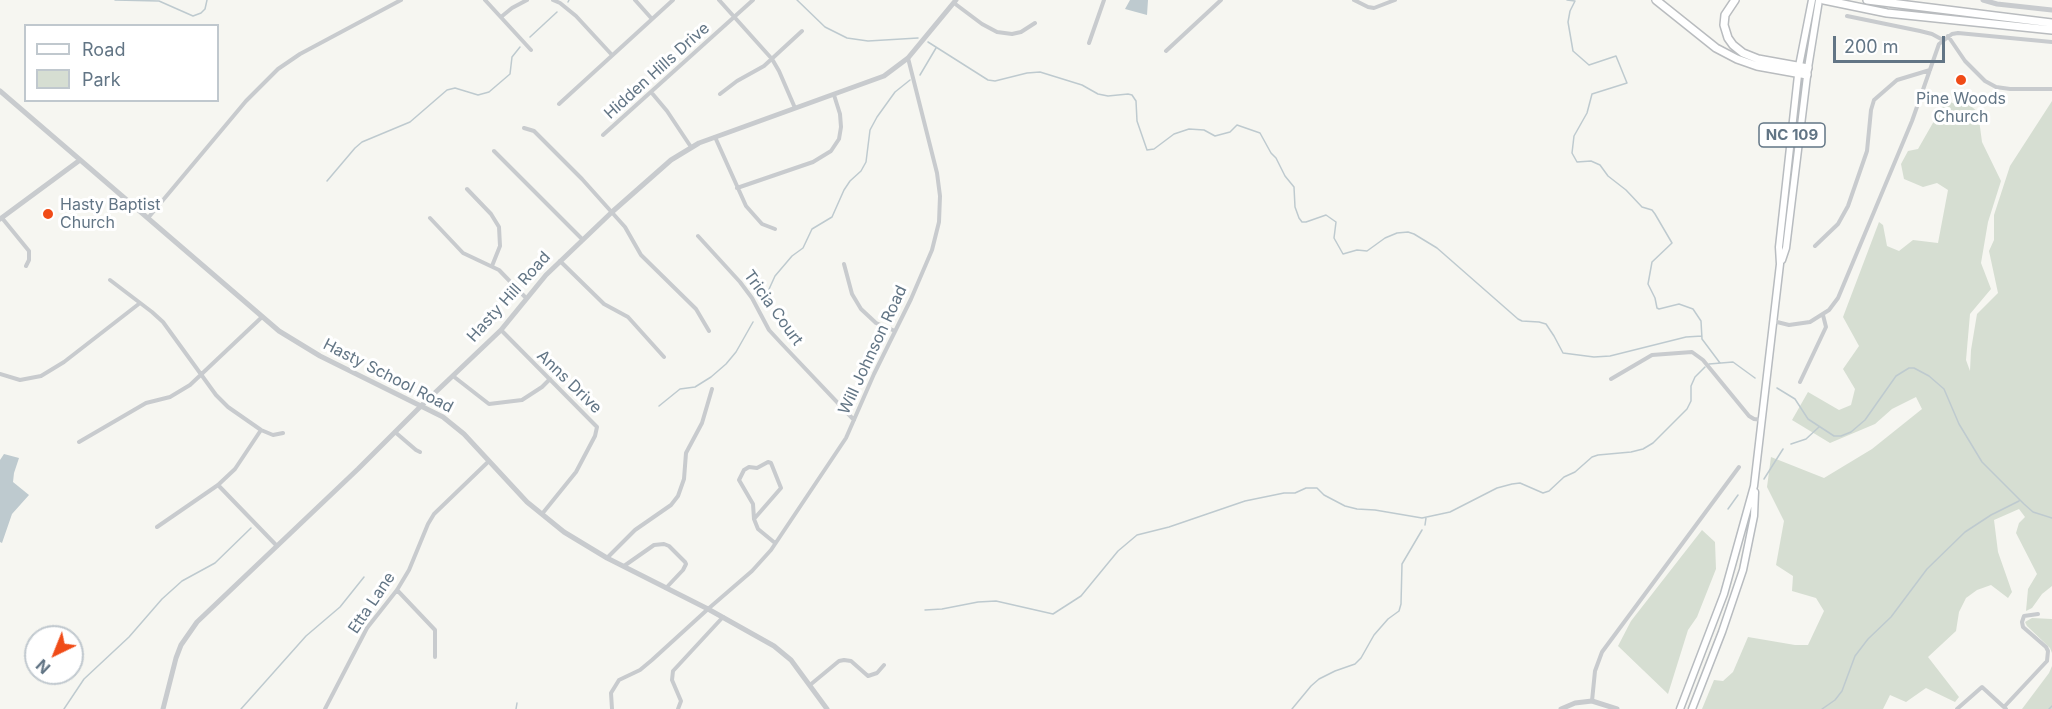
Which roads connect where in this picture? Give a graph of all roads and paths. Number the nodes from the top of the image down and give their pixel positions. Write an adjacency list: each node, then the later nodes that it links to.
1 (401, 0): 58 (street)
2 (485, 0): 23 (street)
3 (527, 0): 23 (street)
4 (553, 0): 35 (street)
5 (635, 0): 24 (street)
6 (674, 0): 24 (street)
7 (719, 0): 21 (street)
8 (753, 0): 21 (street, Hidden Hills Drive)
9 (1104, 0): 32 (street)
10 (1221, 0): 34 (street)
11 (1354, 0): 12 (street)
12 (1395, 0)
13 (1656, 0): 39 (highway)
14 (1735, 0): 39 (highway)
15 (1822, 0): 19 (main road, NC 109); 27 (highway)
16 (1867, 0): 25 (highway)
17 (1983, 0): 20 (street)
18 (955, 2): 26 (street); 36 (street, Hasty Hill Road)
19 (1813, 6): 39 (main road, NC 109); 40 (main road, NC 109)
20 (2052, 10)
21 (734, 16): 37 (street); 43 (street, Hidden Hills Drive)
22 (1847, 16): 30 (street)
23 (501, 17): 33 (street)
24 (652, 19): 35 (street)
25 (2052, 22)
26 (1035, 24)
27 (2052, 30)
28 (802, 31): 37 (street)
29 (1948, 36): 30 (street); 31 (street); 41 (street)
30 (1942, 40): 38 (street)
31 (2052, 42)
32 (1089, 43)
33 (531, 50)
34 (1166, 51)
35 (612, 55): 46 (street)
36 (908, 58): 45 (street, Hasty Hill Road); 77 (street, Will Johnson Road)
37 (772, 59): 44 (street); 47 (street)
38 (1931, 69): 63 (street); 72 (street)
39 (1799, 70): 40 (highway); 66 (main road, NC 109)
40 (1808, 71): 66 (main road, NC 109)
41 (2052, 89)
42 (0, 92): 53 (street, Hasty School Road)
43 (651, 92): 49 (street, Hidden Hills Drive); 51 (street)
44 (720, 94)
45 (834, 95): 47 (street, Hasty Hill Road); 55 (street)
46 (559, 104)
47 (795, 108): 50 (street, Hasty Hill Road)
48 (524, 128): 56 (street)
49 (603, 135)
50 (715, 136): 51 (street, Hasty Hill Road); 55 (street)
51 (691, 147): 56 (street, Hasty Hill Road)
52 (494, 151): 62 (street)
53 (80, 160): 57 (street); 58 (street, Hasty School Road)
54 (467, 189): 68 (street)
55 (737, 189): 60 (street)
56 (612, 212): 62 (street, Hasty Hill Road); 76 (street)
57 (1, 218): 67 (street)
58 (148, 218): 73 (street, Hasty School Road)
59 (430, 218): 68 (street)
60 (775, 229)
61 (698, 236): 87 (street, Tricia Court)
62 (582, 240): 64 (street, Hasty Hill Road)
63 (1815, 246)
64 (560, 261): 70 (street, Hasty Hill Road); 78 (street)
65 (844, 264): 77 (street)
66 (1780, 264): 74 (main road, NC 109)
67 (26, 266)
68 (492, 266): 70 (street)
69 (110, 280): 71 (street)
70 (526, 298): 75 (street, Hasty Hill Road)
71 (140, 303): 79 (street); 80 (street)
72 (1823, 315): 74 (street); 84 (street)
73 (262, 318): 80 (street); 86 (street, Hasty School Road)
74 (1773, 321): 88 (main road, NC 109)
75 (501, 330): 81 (street, Hasty Hill Road); 82 (street, Anns Drive)
76 (709, 331)
77 (895, 331): 87 (street, Will Johnson Road)
78 (664, 357)
79 (0, 374)
80 (201, 376): 89 (street); 92 (street)
81 (453, 376): 82 (street); 86 (street, Hasty Hill Road)
82 (550, 379): 98 (street, Anns Drive)
83 (1611, 379): 88 (street)
84 (1800, 382)
85 (712, 389): 103 (street)
86 (420, 406): 90 (street, Hasty Hill Road); 94 (street, Hasty School Road)
87 (854, 420): 101 (street, Will Johnson Road)
88 (1763, 420): 97 (main road, NC 109)
89 (261, 430): 91 (street); 96 (street)
90 (395, 432): 93 (street); 102 (street, Hasty Hill Road)
91 (283, 433)
92 (79, 442)
93 (420, 452)
94 (490, 460): 98 (street, Hasty School Road); 106 (street, Etta Lane)
95 (1739, 467): 113 (street)
96 (218, 485): 100 (street); 102 (street)
97 (1754, 486): 122 (main road, NC 109); 123 (main road, NC 109)
98 (541, 515): 103 (street, Hasty School Road)
99 (754, 519): 99 (street); 101 (street)
100 (157, 527)
101 (775, 543): 107 (street, Will Johnson Road)
102 (277, 546): 115 (street, Hasty Hill Road)
103 (607, 558): 104 (street, Hasty School Road)
104 (624, 567): 105 (street, Hasty School Road); 105 (street)
105 (666, 588): 107 (street, Hasty School Road)
106 (397, 590): 110 (street); 116 (street, Etta Lane)
107 (708, 609): 109 (street, Hasty School Road); 117 (street, Will Johnson Road)
108 (2038, 614): 114 (street)
109 (723, 617): 112 (street, Hasty School Road); 118 (street)
110 (435, 657)
111 (884, 665): 112 (street)
112 (810, 685): 119 (street, Hasty School Road)
113 (1592, 701): 120 (street); 121 (street)
114 (2005, 708): 124 (street)
115 (164, 709)
116 (325, 709)
117 (612, 709)
118 (678, 709)
119 (826, 709)
120 (1561, 709)
121 (1617, 709)
122 (1680, 709)
123 (1692, 709)
124 (1957, 709)

